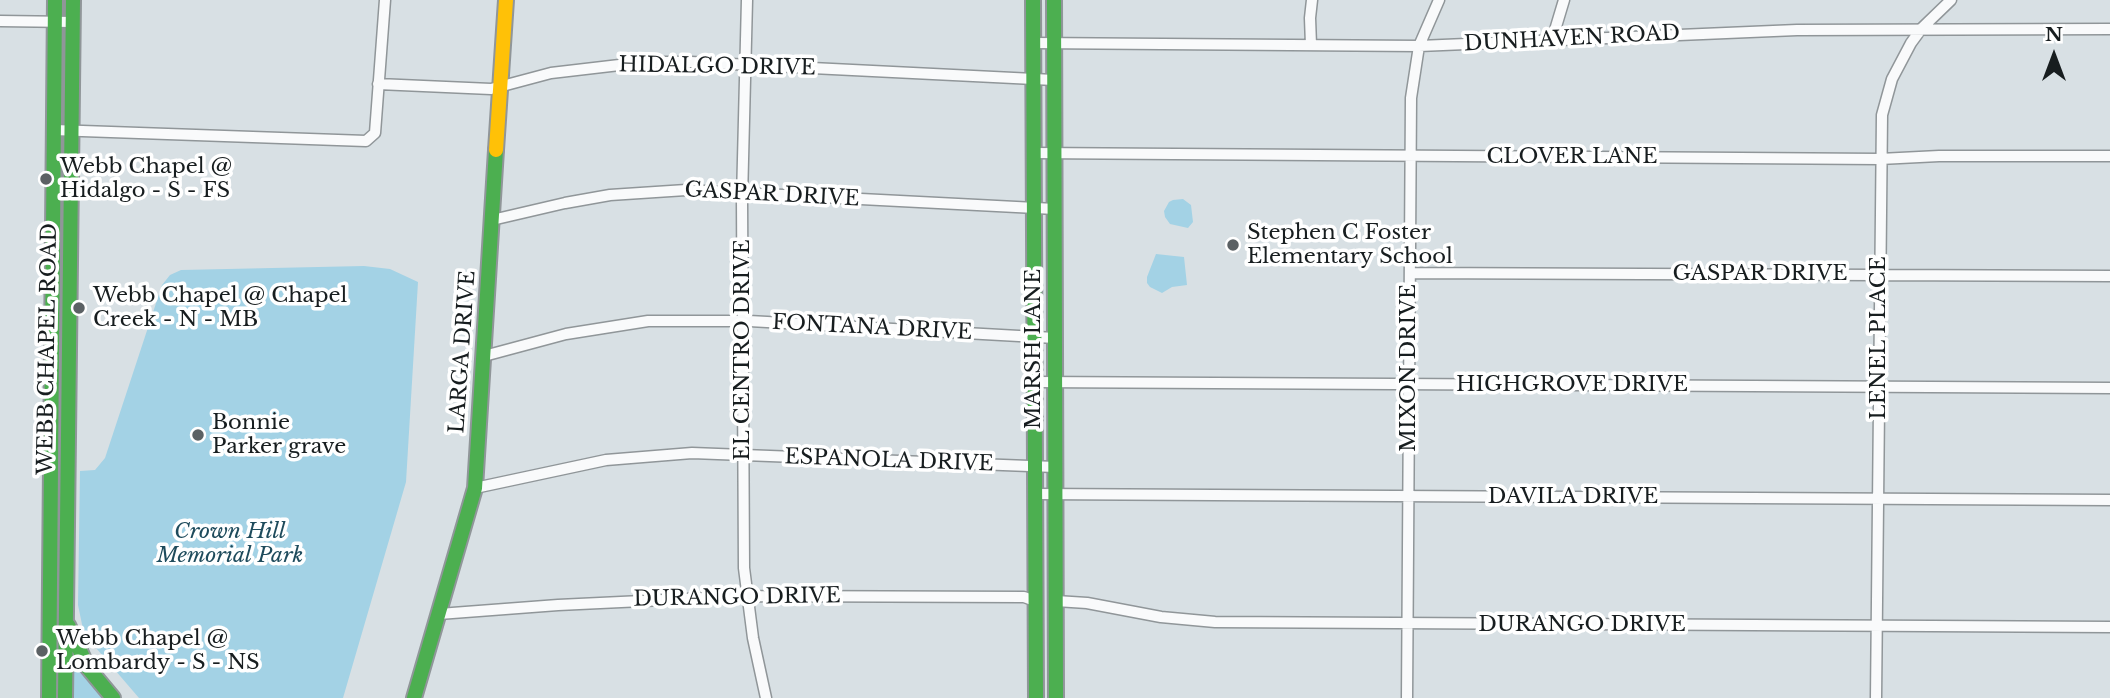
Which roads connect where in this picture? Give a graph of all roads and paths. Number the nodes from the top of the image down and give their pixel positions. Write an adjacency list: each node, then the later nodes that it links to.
1 (55, 0): 13 (main road, WEBB CHAPEL ROAD)
2 (72, 0): 14 (main road, WEBB CHAPEL ROAD)
3 (385, 0): 25 (street)
4 (506, 0): 26 (main road, LARGA DRIVE)
5 (747, 0): 22 (street, EL CENTRO DRIVE)
6 (1034, 0): 18 (main road, MARSH LANE)
7 (1054, 0): 19 (main road, MARSH LANE)
8 (1312, 0): 20 (street)
9 (1439, 0): 21 (street, MIXON DRIVE)
10 (1564, 0): 17 (street)
11 (1951, 0): 15 (street, LENEL PLACE)
12 (0, 21): 13 (street)
13 (54, 22): 14 (street); 27 (main road, WEBB CHAPEL ROAD)
14 (72, 22): 28 (main road, WEBB CHAPEL ROAD)
15 (1922, 28): 16 (street, DUNHAVEN ROAD); 17 (street, DUNHAVEN ROAD); 33 (street, LENEL PLACE)
16 (2110, 29)
17 (1552, 40): 21 (street, DUNHAVEN ROAD)
18 (1034, 43): 19 (street, DUNHAVEN ROAD); 24 (main road, MARSH LANE)
19 (1054, 43): 20 (street, DUNHAVEN ROAD); 23 (main road, MARSH LANE)
20 (1311, 45): 21 (street, DUNHAVEN ROAD)
21 (1419, 46): 31 (street, MIXON DRIVE)
22 (746, 64): 24 (street, HIDALGO DRIVE); 26 (street, HIDALGO DRIVE); 34 (street, EL CENTRO DRIVE)
23 (1054, 80): 24 (street, HIDALGO DRIVE); 30 (main road, MARSH LANE)
24 (1034, 81): 29 (main road, MARSH LANE)
25 (378, 84): 26 (street, HIDALGO DRIVE); 28 (street)
26 (500, 85): 41 (main road, LARGA DRIVE)
27 (54, 130): 28 (street); 35 (main road, WEBB CHAPEL ROAD)
28 (71, 130): 36 (main road, WEBB CHAPEL ROAD)
29 (1034, 153): 30 (street, CLOVER LANE); 37 (main road, MARSH LANE)
30 (1055, 153): 31 (street, CLOVER LANE); 38 (main road, MARSH LANE)
31 (1410, 156): 33 (street, CLOVER LANE); 42 (street, MIXON DRIVE)
32 (2110, 156): 33 (street, CLOVER LANE)
33 (1880, 159): 43 (street, LENEL PLACE)
34 (742, 192): 37 (street, GASPAR DRIVE); 41 (street, GASPAR DRIVE); 47 (street, EL CENTRO DRIVE)
35 (53, 196): 36 (main road); 39 (main road, WEBB CHAPEL ROAD)
36 (71, 197): 40 (main road, WEBB CHAPEL ROAD)
37 (1034, 209): 38 (street, GASPAR DRIVE); 48 (main road, MARSH LANE)
38 (1055, 209): 49 (main road, MARSH LANE)
39 (53, 214): 40 (main road); 45 (main road, WEBB CHAPEL ROAD)
40 (71, 215): 46 (main road, WEBB CHAPEL ROAD)
41 (492, 220): 50 (main road, LARGA DRIVE)
42 (1410, 273): 43 (street, GASPAR DRIVE); 53 (street, MIXON DRIVE)
43 (1879, 274): 44 (street, GASPAR DRIVE); 54 (street, LENEL PLACE)
44 (2110, 276)
45 (53, 296): 46 (main road); 56 (main road, WEBB CHAPEL ROAD)
46 (71, 296): 57 (main road, WEBB CHAPEL ROAD)
47 (742, 321): 48 (street, FONTANA DRIVE); 50 (street, FONTANA DRIVE); 58 (street, EL CENTRO DRIVE)
48 (1035, 337): 49 (street, FONTANA DRIVE); 51 (main road, MARSH LANE)
49 (1055, 338): 52 (main road, MARSH LANE)
50 (484, 356): 63 (main road, LARGA DRIVE)
51 (1035, 382): 52 (street, HIGHGROVE DRIVE); 59 (main road, MARSH LANE)
52 (1055, 382): 53 (street, HIGHGROVE DRIVE); 60 (main road, MARSH LANE)
53 (1409, 384): 54 (street, HIGHGROVE DRIVE); 66 (street, MIXON DRIVE)
54 (1879, 387): 55 (street, HIGHGROVE DRIVE); 67 (street, LENEL PLACE)
55 (2110, 388)
56 (52, 390): 57 (main road); 61 (main road, WEBB CHAPEL ROAD)
57 (70, 390): 62 (main road, WEBB CHAPEL ROAD)
58 (743, 455): 59 (street, ESPANOLA DRIVE); 63 (street, ESPANOLA DRIVE); 71 (street, EL CENTRO DRIVE)
59 (1035, 466): 60 (street, ESPANOLA DRIVE); 64 (main road, MARSH LANE)
60 (1055, 467): 65 (main road, MARSH LANE)
61 (51, 488): 62 (main road); 69 (main road, WEBB CHAPEL ROAD)
62 (68, 488): 70 (main road, WEBB CHAPEL ROAD)
63 (475, 488): 74 (main road, LARGA DRIVE)
64 (1035, 494): 65 (street, DAVILA DRIVE); 72 (main road, MARSH LANE)
65 (1056, 494): 66 (street, DAVILA DRIVE); 73 (main road, MARSH LANE)
66 (1408, 496): 67 (street, DAVILA DRIVE); 76 (street, MIXON DRIVE)
67 (1878, 499): 68 (street, DAVILA DRIVE); 77 (street, LENEL PLACE)
68 (2110, 500)
69 (50, 523): 70 (main road); 79 (main road, WEBB CHAPEL ROAD)
70 (67, 523): 75 (main road, WEBB CHAPEL ROAD)
71 (747, 596): 72 (street, DURANGO DRIVE); 74 (street, DURANGO DRIVE); 85 (street, EL CENTRO DRIVE)
72 (1035, 601): 73 (main road); 86 (main road, MARSH LANE)
73 (1056, 601): 76 (street, DURANGO DRIVE); 87 (main road, MARSH LANE)
74 (439, 614): 84 (main road, LARGA DRIVE)
75 (66, 621): 82 (main road, WEBB CHAPEL ROAD); 83 (main road)
76 (1408, 624): 77 (street, DURANGO DRIVE); 88 (street, MIXON DRIVE)
77 (1877, 626): 78 (street, DURANGO DRIVE); 89 (street, LENEL PLACE)
78 (2110, 627)
79 (50, 671): 80 (main road); 81 (main road, WEBB CHAPEL ROAD)
80 (41, 698)
81 (49, 698)
82 (65, 698)
83 (113, 698)
84 (414, 698)
85 (766, 698)
86 (1036, 698)
87 (1056, 698)
88 (1407, 698)
89 (1876, 698)

